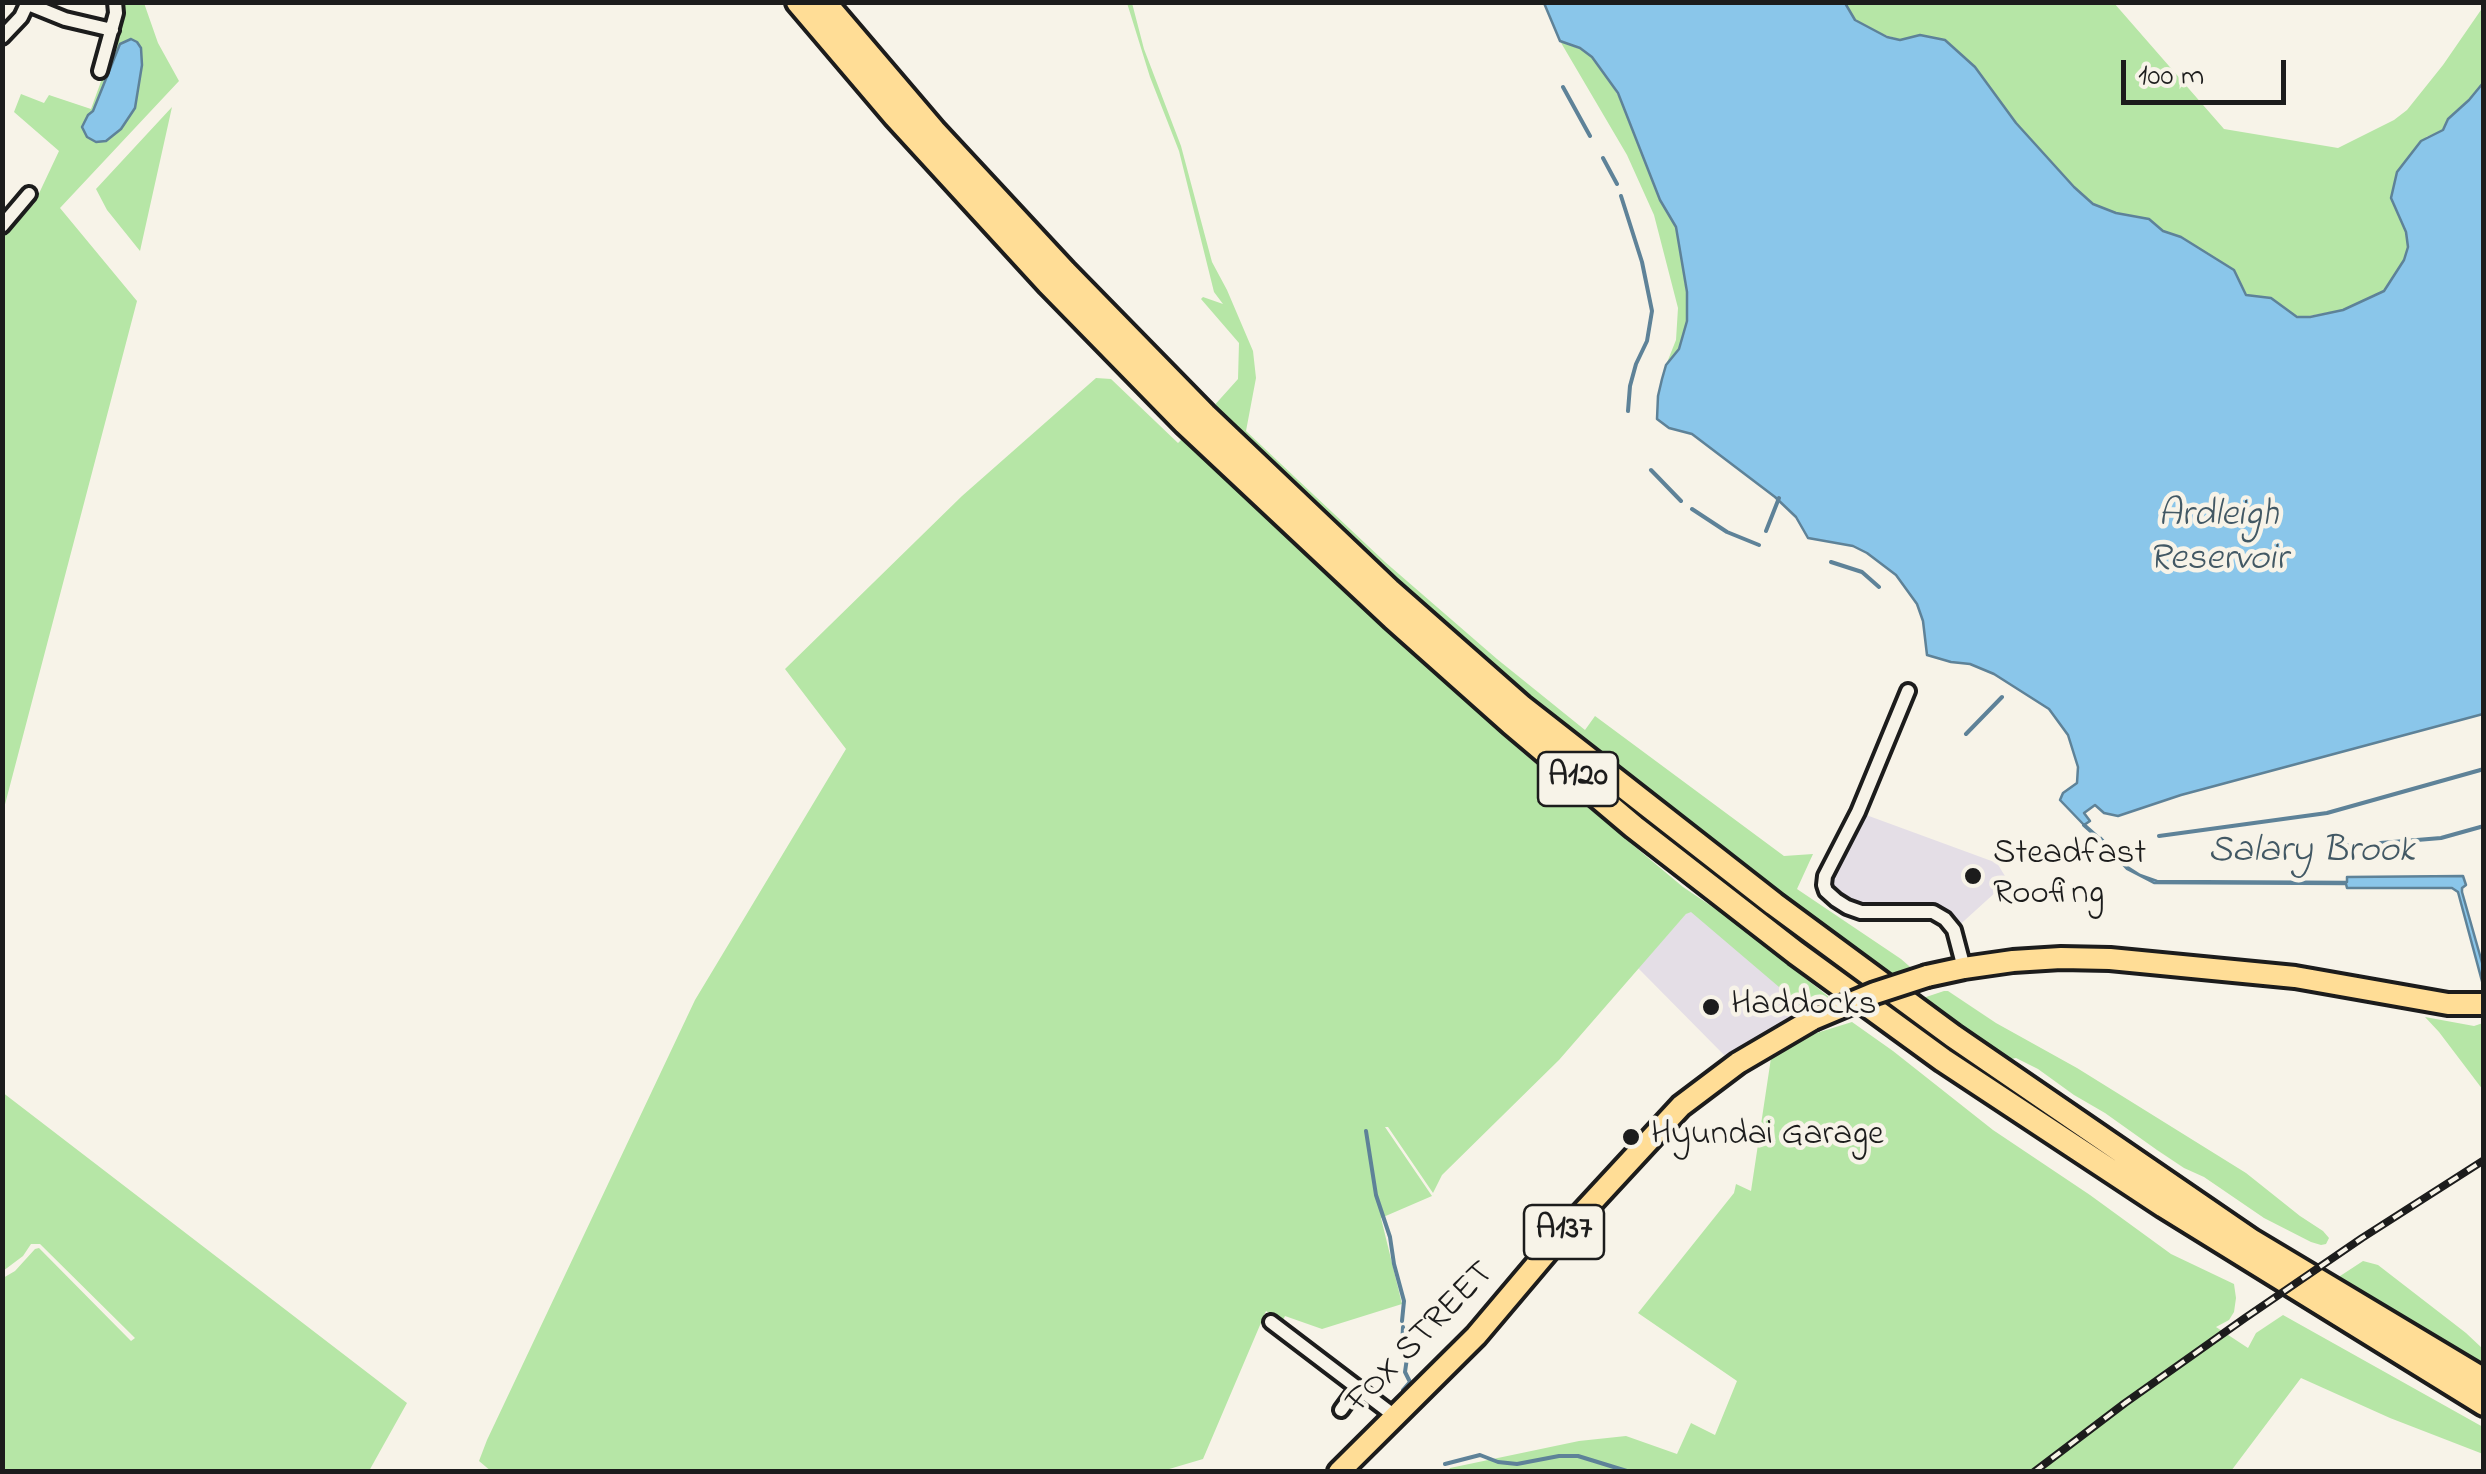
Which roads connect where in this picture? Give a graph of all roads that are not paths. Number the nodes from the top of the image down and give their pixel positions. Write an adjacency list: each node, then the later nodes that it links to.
1 (116, 2): 5 (street)
2 (798, 2): 18 (highway, A120)
3 (824, 2): 16 (highway, A120)
4 (28, 3): 5 (street); 6 (street)
5 (112, 30): 7 (street)
6 (2, 37)
7 (100, 71)
8 (30, 194): 10 (street)
9 (2, 199): 10 (street)
10 (15, 211): 11 (street)
11 (2, 226)
12 (1908, 690): 13 (street)
13 (1964, 968): 14 (main road, A137); 20 (main road, FOX STREET / A137, bridge)
14 (2484, 1004)
15 (1271, 1322): 17 (street)
16 (2484, 1380)
17 (1358, 1388): 19 (street); 20 (street)
18 (2484, 1404)
19 (1341, 1410)
20 (1388, 1411): 21 (main road, FOX STREET / A137)
21 (1339, 1472)

